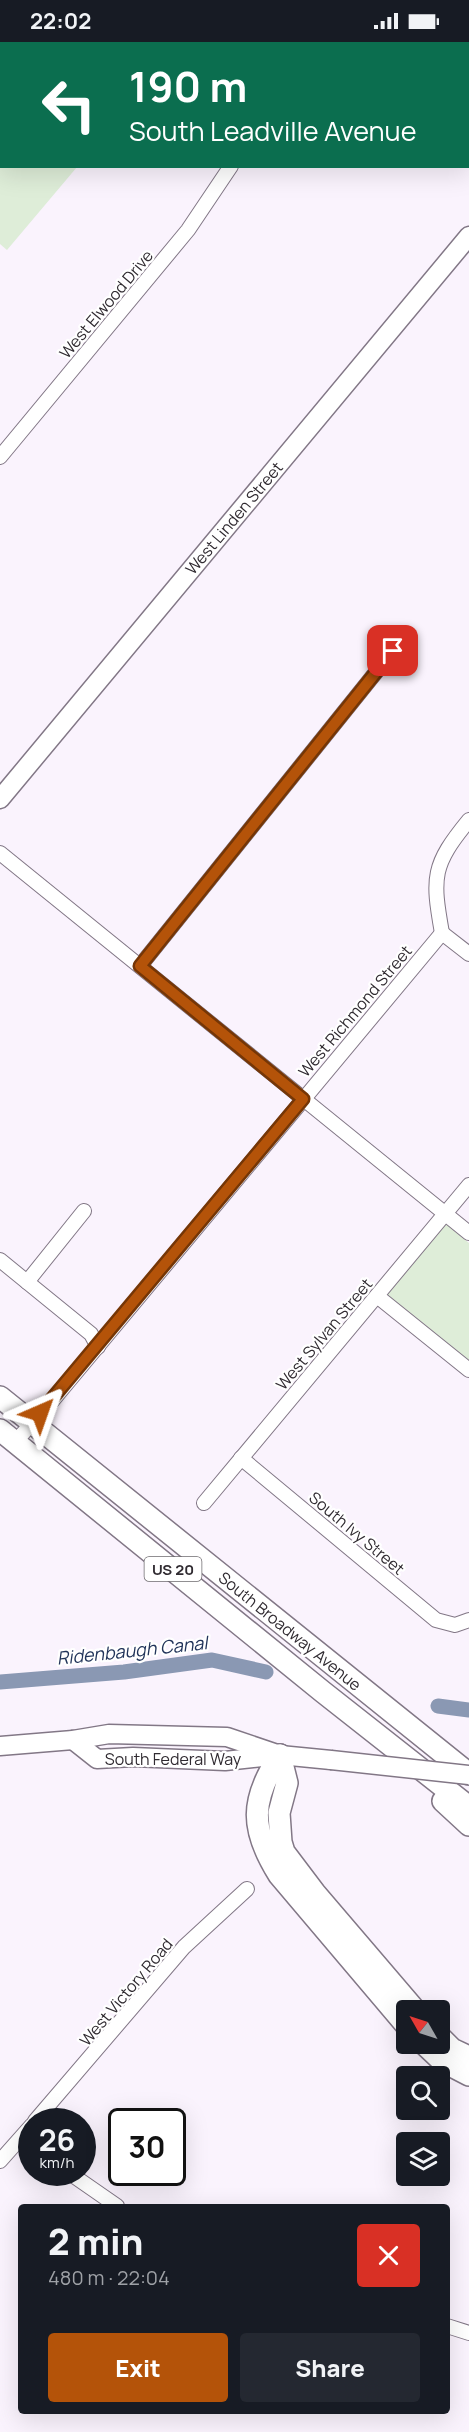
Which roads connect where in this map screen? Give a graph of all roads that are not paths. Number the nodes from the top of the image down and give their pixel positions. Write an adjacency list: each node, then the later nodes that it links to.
1 (230, 168): 3 (street, West Elwood Drive)
2 (469, 236): 5 (street, West Linden Street)
3 (0, 457)
4 (393, 651): 10 (street)
5 (0, 799)
6 (469, 820): 8 (street)
7 (0, 853): 10 (street)
8 (442, 933): 9 (street); 11 (street, West Richmond Street)
9 (469, 954)
10 (140, 966): 11 (street)
11 (303, 1099): 14 (street); 19 (street, West Richmond Street)
12 (469, 1185): 14 (street, West Sylvan Street)
13 (84, 1211): 17 (street)
14 (445, 1214): 15 (street); 18 (street, West Sylvan Street)
15 (469, 1233)
16 (0, 1260): 17 (street)
17 (27, 1282): 19 (street)
18 (377, 1296): 20 (street); 24 (street, West Sylvan Street)
19 (98, 1347): 22 (street, West Richmond Street)
20 (469, 1370)
21 (0, 1397): 22 (main road, South Broadway Avenue / US 20)
22 (32, 1421): 23 (street, West Richmond Street); 31 (main road, South Broadway Avenue / US 20)
23 (8, 1436): 27 (main road, South Broadway Avenue / US 20)
24 (242, 1458): 25 (street, West Sylvan Street); 26 (street, South Ivy Street)
25 (204, 1503)
26 (469, 1620)
27 (368, 1726): 32 (main road, South Broadway Avenue / US 20); 33 (main road)
28 (73, 1740): 29 (street, South Federal Way); 30 (street, South Federal Way); 30 (street, South Federal Way)
29 (0, 1746)
30 (280, 1755): 31 (street, South Federal Way, bridge); 35 (main road); 36 (main road)
31 (469, 1775)
32 (469, 1807)
33 (469, 1825)
34 (247, 1889): 41 (street, West Victory Road)
35 (407, 2000)
36 (396, 2013)
37 (450, 2047): 39 (main road)
38 (435, 2054): 40 (main road)
39 (469, 2057)
40 (469, 2075)
41 (46, 2108)
42 (18, 2146): 43 (street)
43 (0, 2161)
44 (88, 2186): 45 (street)
45 (114, 2204)
46 (450, 2327): 47 (street)
47 (469, 2333)

